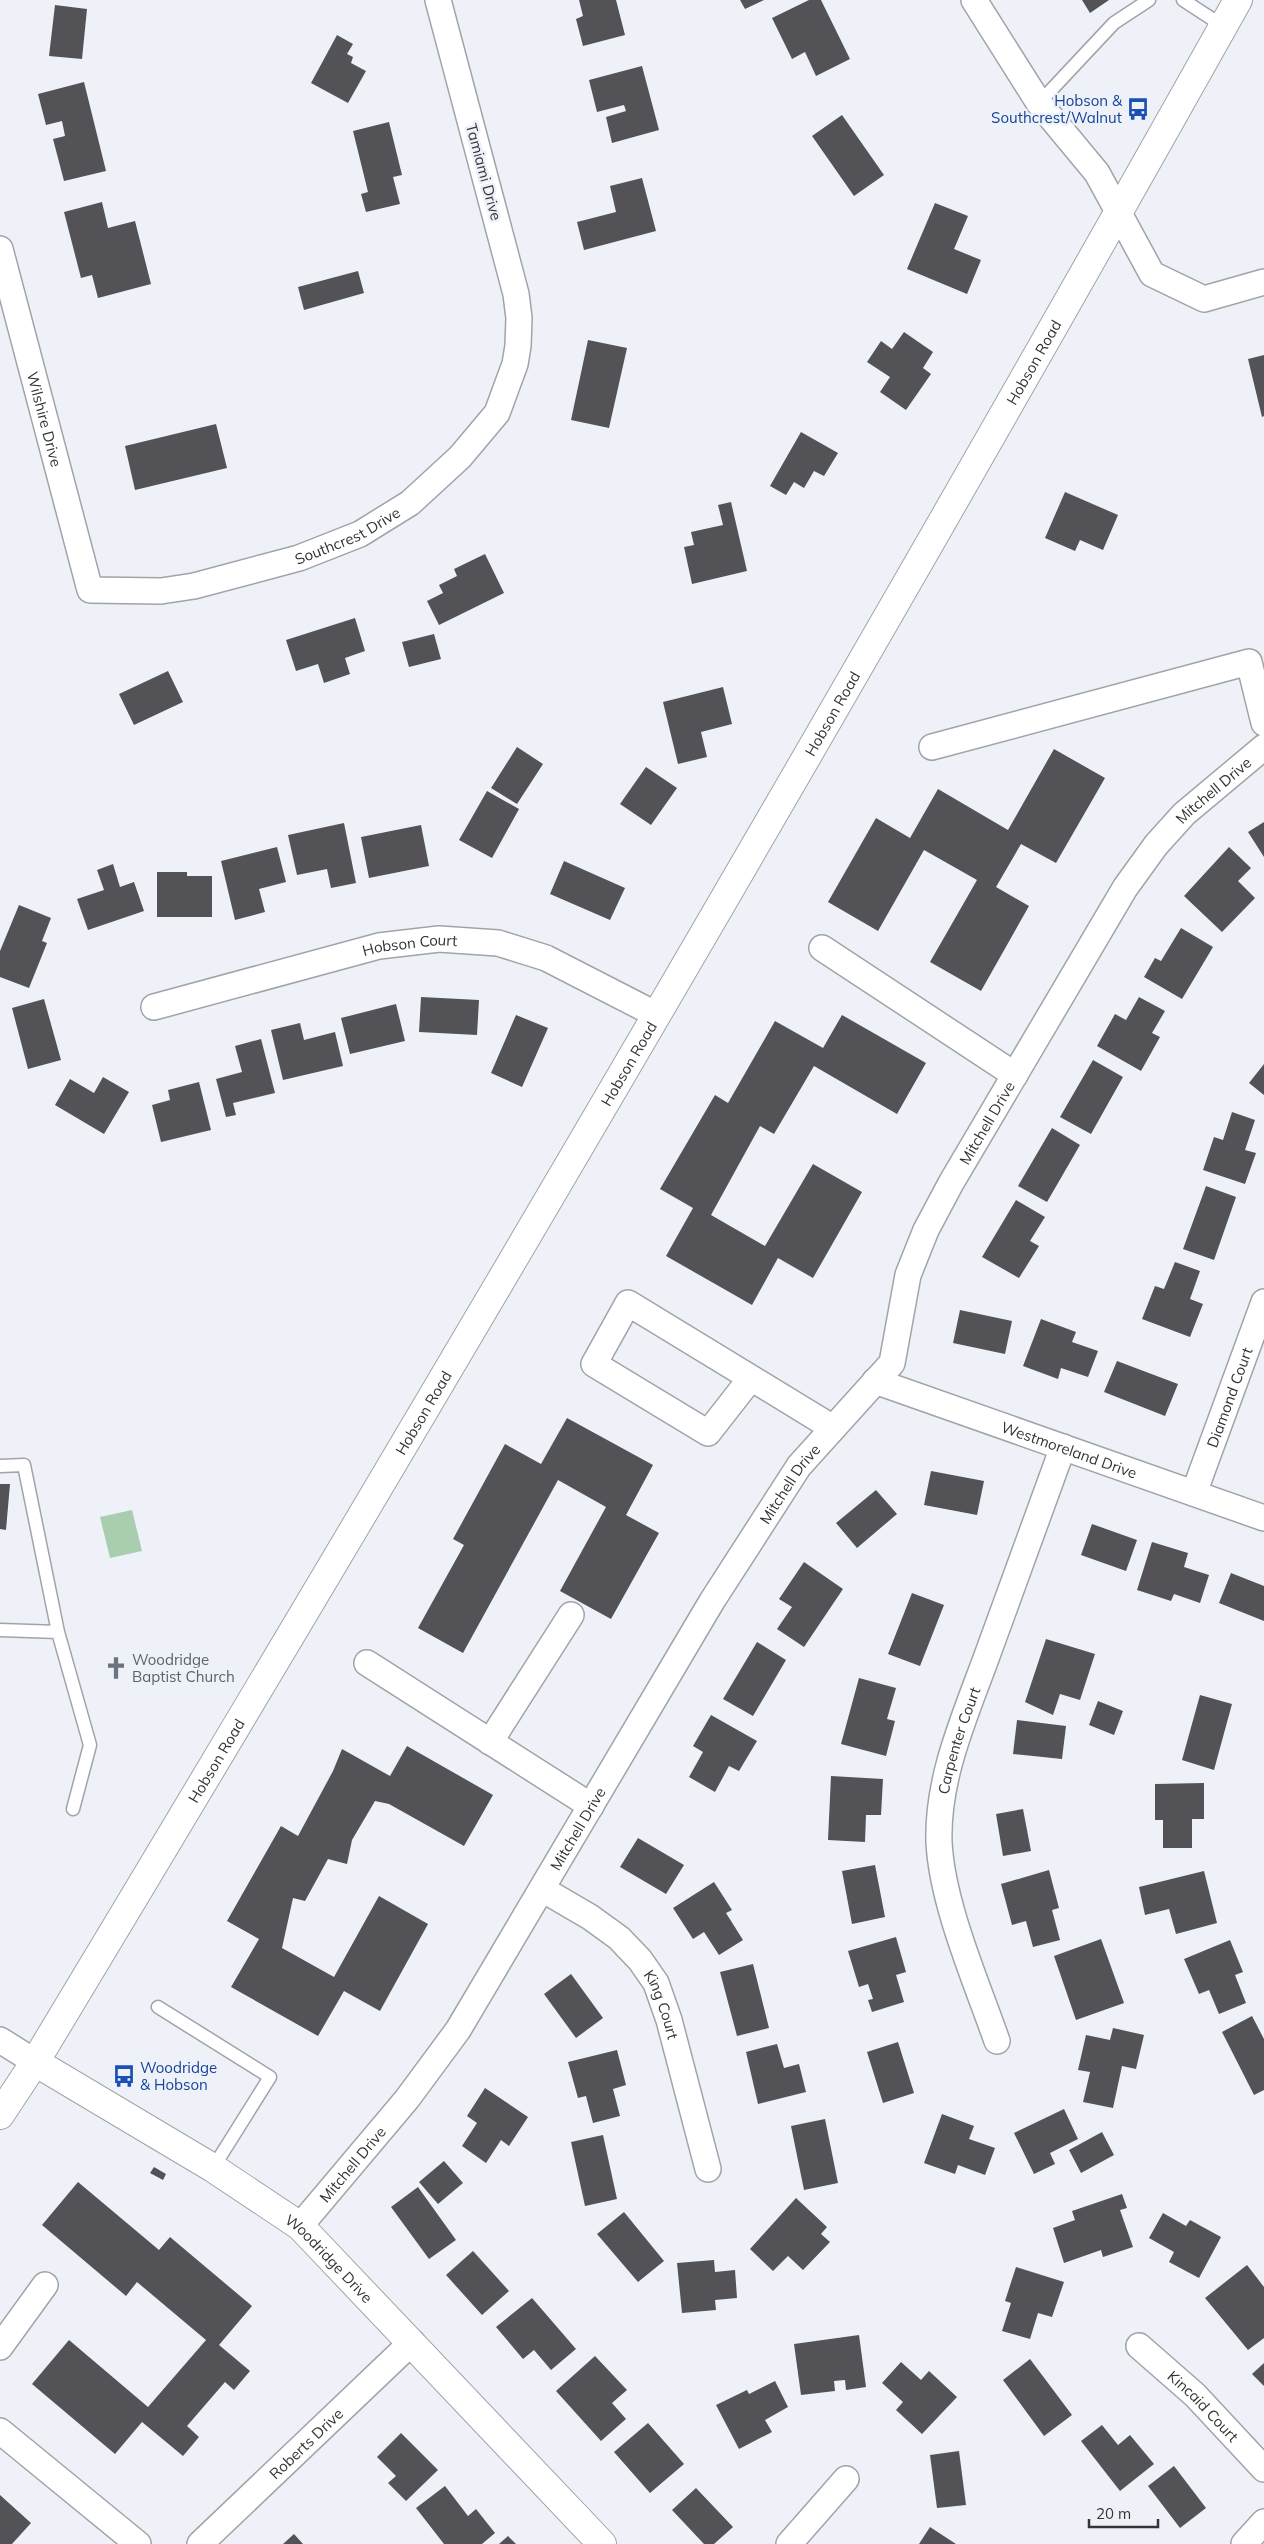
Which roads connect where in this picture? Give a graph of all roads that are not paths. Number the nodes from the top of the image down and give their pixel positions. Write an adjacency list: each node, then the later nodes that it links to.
1 (438, 0): 11 (street, Tamiami Drive)
2 (974, 0): 7 (street)
3 (1149, 0): 7 (lane)
4 (1183, 0): 6 (lane)
5 (1238, 0): 6 (main road, Hobson Road)
6 (1223, 26): 8 (main road, Hobson Road)
7 (1040, 103): 8 (street)
8 (1118, 214): 10 (street); 18 (main road, Hobson Road)
9 (0, 249): 12 (street, Wilshire Drive)
10 (1264, 282)
11 (518, 346): 12 (street, Southcrest Drive)
12 (90, 590)
13 (1264, 722): 14 (street)
14 (932, 746)
15 (1264, 747): 19 (street, Mitchell Drive)
16 (822, 948): 19 (street)
17 (154, 1007): 18 (street, Hobson Court)
18 (656, 1015): 39 (main road, Hobson Road)
19 (1015, 1075): 22 (street, Mitchell Drive)
20 (1264, 1302): 26 (street, Diamond Court)
21 (751, 1378): 21 (street); 23 (street)
22 (875, 1381): 23 (street, Mitchell Drive); 24 (street, Westmoreland Drive)
23 (833, 1428): 33 (street, Mitchell Drive)
24 (1063, 1447): 26 (street, Westmoreland Drive); 38 (street, Carpenter Court)
25 (0, 1466): 30 (lane)
26 (1194, 1493): 27 (street, Westmoreland Drive)
27 (1264, 1518)
28 (571, 1615): 32 (street)
29 (0, 1630): 30 (lane)
30 (58, 1632): 34 (lane)
31 (367, 1663): 32 (street)
32 (490, 1742): 33 (street)
33 (592, 1806): 35 (street, Mitchell Drive)
34 (73, 1809)
35 (542, 1890): 42 (street, King Court); 43 (street, Mitchell Drive)
36 (158, 2007): 41 (lane)
37 (0, 2040): 39 (street, Woodridge Drive)
38 (996, 2041)
39 (35, 2062): 40 (main road, Hobson Road); 41 (main road, Woodridge Drive)
40 (0, 2115)
41 (214, 2168): 43 (main road, Woodridge Drive)
42 (708, 2169)
43 (300, 2226): 45 (main road, Woodridge Drive)
44 (45, 2285): 47 (street)
45 (412, 2342): 53 (street, Roberts Drive); 54 (main road, Woodridge Drive)
46 (1139, 2346): 49 (street, Kincaid Court)
47 (0, 2347)
48 (0, 2431): 52 (street)
49 (1264, 2469)
50 (846, 2479): 55 (street)
51 (1264, 2522): 56 (street)
52 (138, 2544)
53 (200, 2544)
54 (602, 2544)
55 (789, 2544)
56 (1244, 2544)

